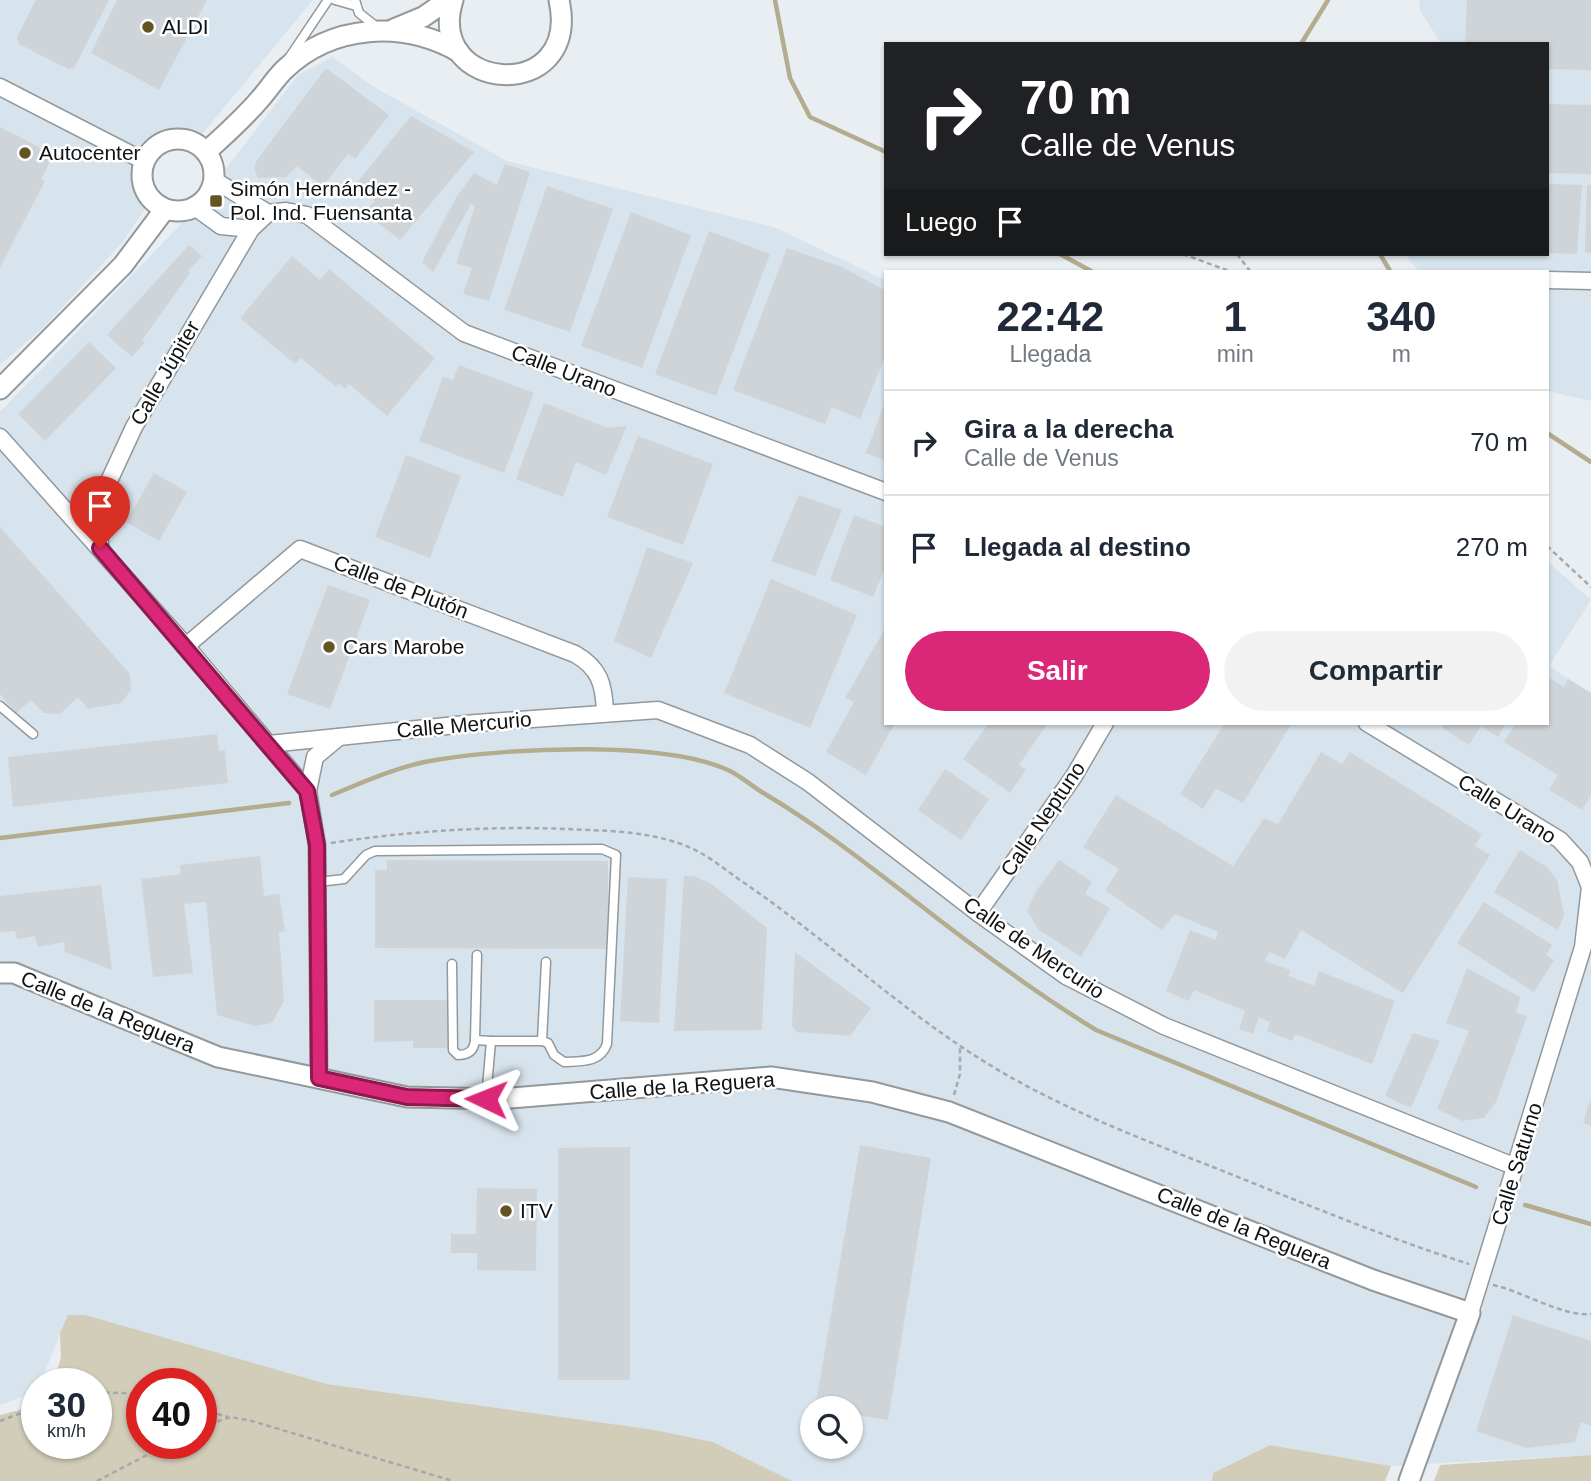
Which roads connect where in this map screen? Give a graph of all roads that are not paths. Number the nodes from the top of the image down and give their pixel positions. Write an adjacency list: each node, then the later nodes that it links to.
1 (328, 0): 8 (lane)
2 (335, 0): 5 (lane)
3 (451, 0): 6 (street); 7 (street)
4 (559, 0): 7 (street)
5 (356, 3): 6 (lane)
6 (387, 30): 7 (street); 8 (street)
7 (459, 52)
8 (282, 72): 11 (street)
9 (0, 87): 10 (street)
10 (8, 95): 12 (street)
11 (206, 152): 12 (street); 13 (street)
12 (144, 161): 15 (street)
13 (214, 180): 14 (street); 16 (street)
14 (195, 207): 15 (street); 17 (street)
15 (165, 209): 20 (street)
16 (268, 213): 17 (street, Calle Júpiter); 22 (street, Calle Urano)
17 (251, 229): 23 (street, Calle Júpiter)
18 (1549, 281): 19 (street)
19 (1591, 281)
20 (0, 389)
21 (0, 437): 23 (street)
22 (884, 491)
23 (100, 548): 24 (street)
24 (186, 646): 27 (street, Calle de Plutón); 32 (street)
25 (0, 706): 30 (lane)
26 (658, 710): 27 (street, Calle Mercurio); 35 (street, Calle de Mercurio)
27 (605, 712): 31 (street, Calle Mercurio)
28 (1104, 725): 35 (street, Calle Neptuno)
29 (1370, 725): 40 (street, Calle Urano)
30 (33, 734)
31 (339, 737): 32 (street, Calle Mercurio); 33 (street)
32 (269, 744): 33 (street)
33 (307, 791): 34 (street)
34 (318, 881): 43 (lane); 44 (street)
35 (978, 913): 46 (street, Calle de Mercurio)
36 (477, 955): 41 (lane)
37 (546, 962): 43 (lane)
38 (452, 964): 41 (lane)
39 (0, 973): 44 (street, Calle de la Reguera)
40 (1564, 1016): 46 (street, Calle Saturno)
41 (475, 1040): 42 (lane)
42 (491, 1041): 43 (lane); 45 (lane)
43 (542, 1041)
44 (319, 1078): 45 (street, Calle de la Reguera)
45 (486, 1099): 47 (street, Calle de la Reguera)
46 (1516, 1167): 47 (street, Calle Saturno)
47 (1469, 1313): 48 (street)
48 (1409, 1481)

